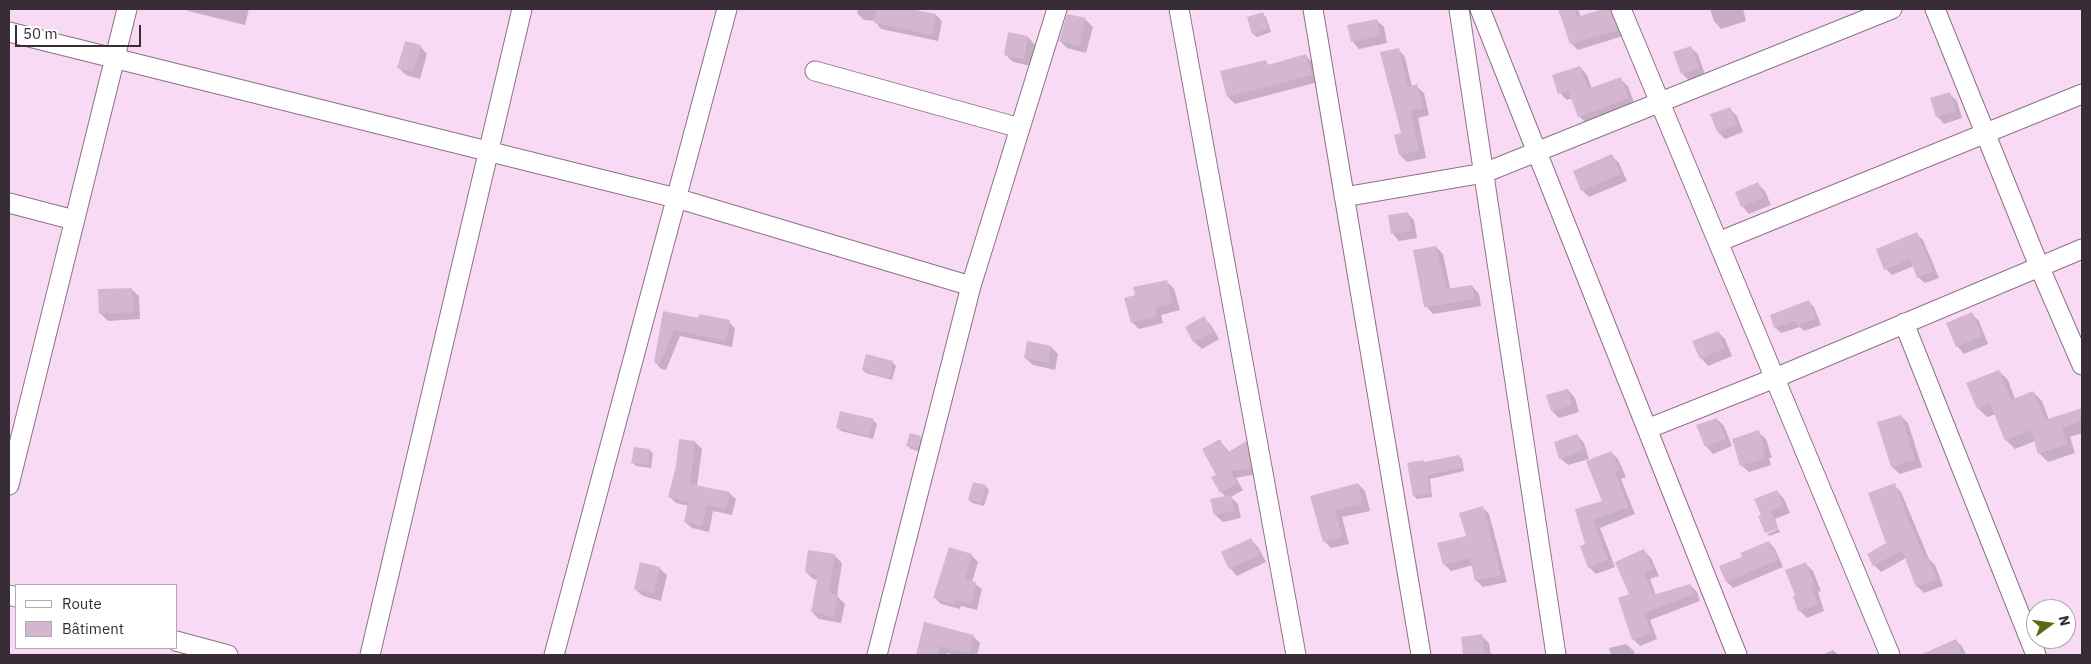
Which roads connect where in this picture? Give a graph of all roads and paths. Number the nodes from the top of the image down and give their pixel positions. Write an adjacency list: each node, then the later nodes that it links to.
1 (127, 9): 13 (street)
2 (522, 9): 19 (street)
3 (727, 9): 23 (street)
4 (1057, 9): 17 (street)
5 (1179, 9): 40 (street)
6 (1313, 9): 22 (street)
7 (1459, 9): 21 (street)
8 (1480, 9): 20 (street)
9 (1621, 9): 16 (street)
10 (1892, 9): 16 (street)
11 (1935, 9): 18 (street)
12 (9, 32): 13 (street)
13 (114, 58): 19 (street); 25 (street)
14 (815, 71): 17 (street)
15 (2082, 94): 18 (street)
16 (1660, 102): 20 (street); 26 (street)
17 (1020, 128): 29 (street)
18 (1985, 132): 26 (street); 28 (street)
19 (488, 151): 23 (street); 37 (street)
20 (1537, 153): 21 (street); 33 (street)
21 (1484, 173): 22 (street); 42 (street)
22 (1344, 197): 41 (street)
23 (676, 198): 29 (street); 38 (street)
24 (9, 203): 25 (street)
25 (74, 220): 34 (street)
26 (1718, 242): 32 (street)
27 (2082, 249): 28 (street)
28 (2039, 266): 30 (street); 31 (street)
29 (971, 286): 39 (street)
30 (1904, 323): 32 (street); 45 (street)
31 (2082, 366)
32 (1775, 378): 33 (street); 44 (street)
33 (1647, 428): 43 (street)
34 (9, 485)
35 (178, 642): 36 (street)
36 (228, 655)
37 (370, 655)
38 (554, 655)
39 (877, 655)
40 (1296, 655)
41 (1421, 655)
42 (1556, 655)
43 (1737, 655)
44 (1890, 655)
45 (2036, 655)

